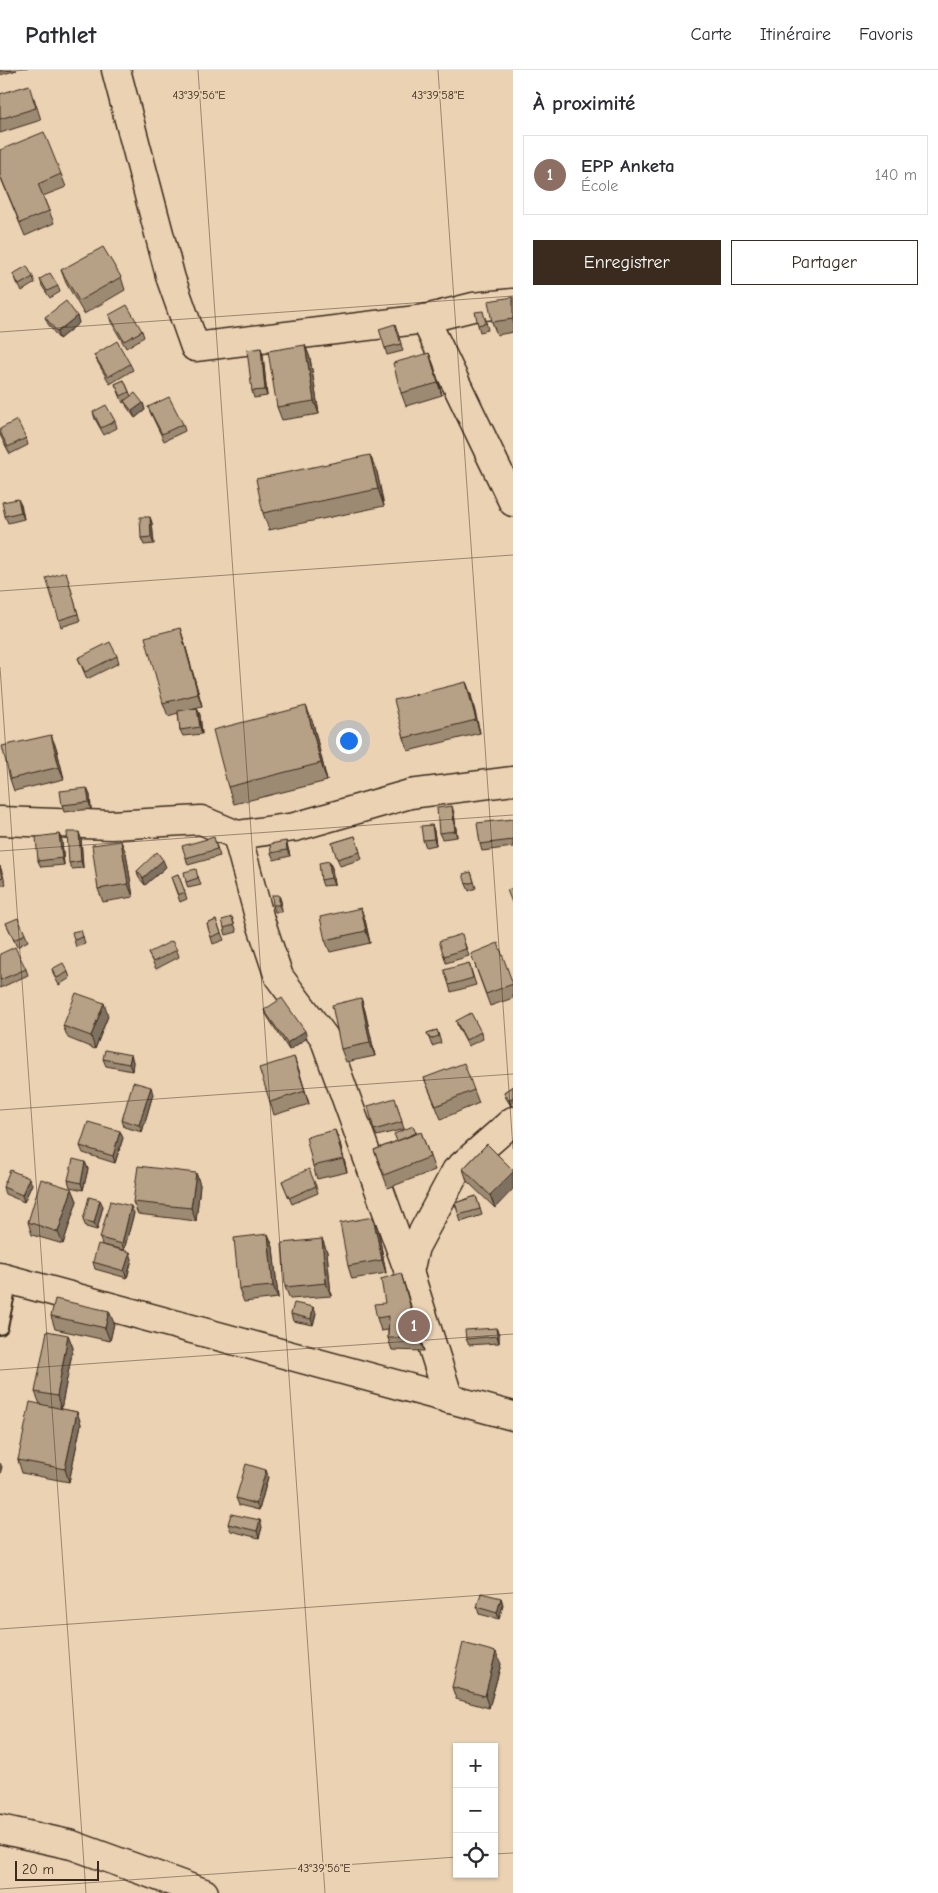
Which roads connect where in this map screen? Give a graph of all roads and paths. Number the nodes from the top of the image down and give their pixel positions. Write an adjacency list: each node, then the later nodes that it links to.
1 (116, 70): 3 (street)
2 (513, 303): 3 (street)
3 (425, 319): 4 (street)
4 (513, 502)
5 (513, 781): 7 (street)
6 (0, 821): 7 (street)
7 (237, 834): 9 (street)
8 (513, 1120): 9 (street)
9 (409, 1272): 12 (street)
10 (5, 1279): 11 (lane); 12 (street)
11 (0, 1327)
12 (449, 1399): 13 (street)
13 (513, 1416)
14 (0, 1829): 15 (street)
15 (204, 1893)

